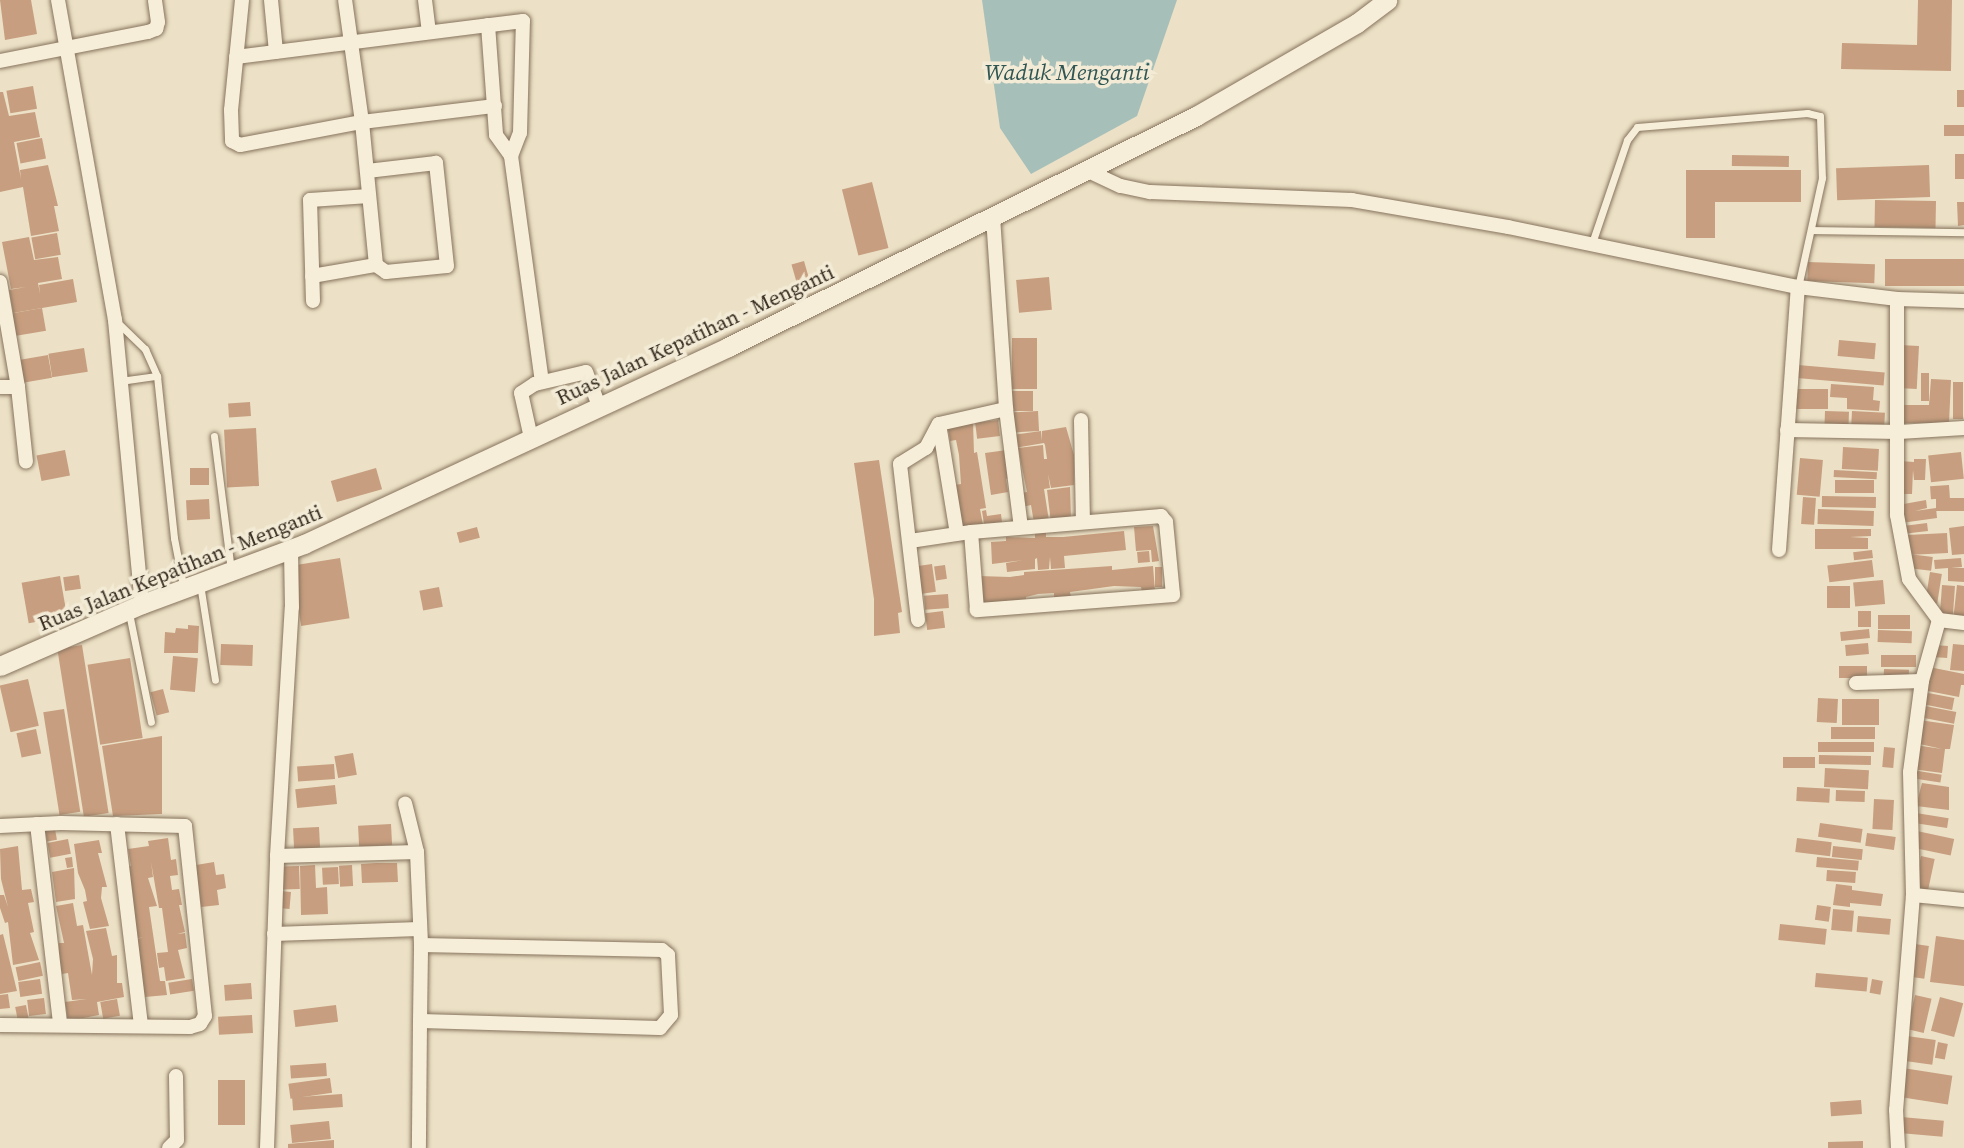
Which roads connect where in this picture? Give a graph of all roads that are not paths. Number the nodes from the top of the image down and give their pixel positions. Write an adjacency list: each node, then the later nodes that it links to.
1 (58, 0): 11 (street)
2 (155, 0): 11 (street)
3 (242, 0): 13 (street)
4 (271, 0): 12 (street)
5 (345, 0): 10 (street)
6 (425, 0): 9 (street)
7 (1387, 0): 18 (main road, Ruas Jalan Kepatihan - Menganti)
8 (488, 25): 9 (street); 15 (street); 17 (street)
9 (429, 32): 10 (street)
10 (349, 42): 12 (street); 16 (street)
11 (66, 49): 14 (street); 32 (street)
12 (276, 52): 13 (street)
13 (236, 57): 16 (street)
14 (0, 61)
15 (495, 106): 16 (street); 17 (street)
16 (362, 122): 19 (street)
17 (511, 156): 35 (street)
18 (1086, 170): 21 (main road, Ruas Jalan Kepatihan - Menganti); 24 (street)
19 (367, 171): 20 (street); 25 (street)
20 (369, 196): 25 (street); 26 (street)
21 (993, 217): 38 (main road, Ruas Jalan Kepatihan - Menganti); 39 (street)
22 (1812, 230): 23 (lane); 24 (lane); 28 (lane)
23 (1964, 232)
24 (1591, 246): 28 (street)
25 (376, 265): 26 (street)
26 (312, 276): 30 (street)
27 (0, 282): 37 (street)
28 (1798, 287): 29 (street); 43 (street)
29 (1897, 299): 31 (street); 44 (street)
30 (313, 300)
31 (1964, 301)
32 (115, 320): 33 (lane); 34 (street)
33 (157, 376): 34 (lane); 55 (lane)
34 (119, 381): 56 (street)
35 (542, 382): 38 (street); 46 (street)
36 (0, 387): 37 (street)
37 (18, 387): 47 (street)
38 (600, 407): 46 (main road, Ruas Jalan Kepatihan - Menganti)
39 (1006, 409): 41 (street); 49 (street)
40 (1081, 420): 48 (street)
41 (939, 424): 50 (street); 51 (street)
42 (1964, 428): 44 (street)
43 (1787, 430): 44 (street); 53 (street)
44 (1899, 432): 58 (street)
45 (214, 436): 54 (lane)
46 (531, 438): 52 (main road, Ruas Jalan Kepatihan - Menganti)
47 (26, 462)
48 (1083, 522): 49 (street); 50 (street)
49 (1021, 527): 50 (street)
50 (964, 533): 51 (street)
51 (910, 541): 57 (street)
52 (290, 549): 54 (main road, Ruas Jalan Kepatihan - Menganti); 70 (street)
53 (1779, 550)
54 (232, 572): 55 (main road, Ruas Jalan Kepatihan - Menganti)
55 (192, 587): 56 (main road, Ruas Jalan Kepatihan - Menganti); 61 (lane)
56 (136, 608): 60 (main road, Ruas Jalan Kepatihan - Menganti); 64 (lane)
57 (918, 620)
58 (1939, 620): 59 (street); 62 (street)
59 (1964, 623)
60 (0, 666)
61 (215, 680)
62 (1922, 681): 63 (street); 71 (street)
63 (1856, 683)
64 (151, 722)
65 (405, 803): 69 (street)
66 (37, 824): 67 (street); 68 (street); 77 (street)
67 (117, 824): 79 (street); 79 (street)
68 (0, 825)
69 (417, 852): 70 (street); 73 (street)
70 (277, 856): 74 (street)
71 (1913, 895): 72 (street); 84 (street)
72 (1964, 900)
73 (419, 929): 74 (street); 75 (street)
74 (274, 934): 82 (street)
75 (421, 945): 76 (street); 76 (street)
76 (420, 1021): 83 (street)
77 (60, 1024): 78 (street); 79 (street)
78 (0, 1025)
79 (141, 1025)
80 (176, 1076): 81 (street)
81 (169, 1148)
82 (267, 1148)
83 (419, 1148)
84 (1898, 1148)

